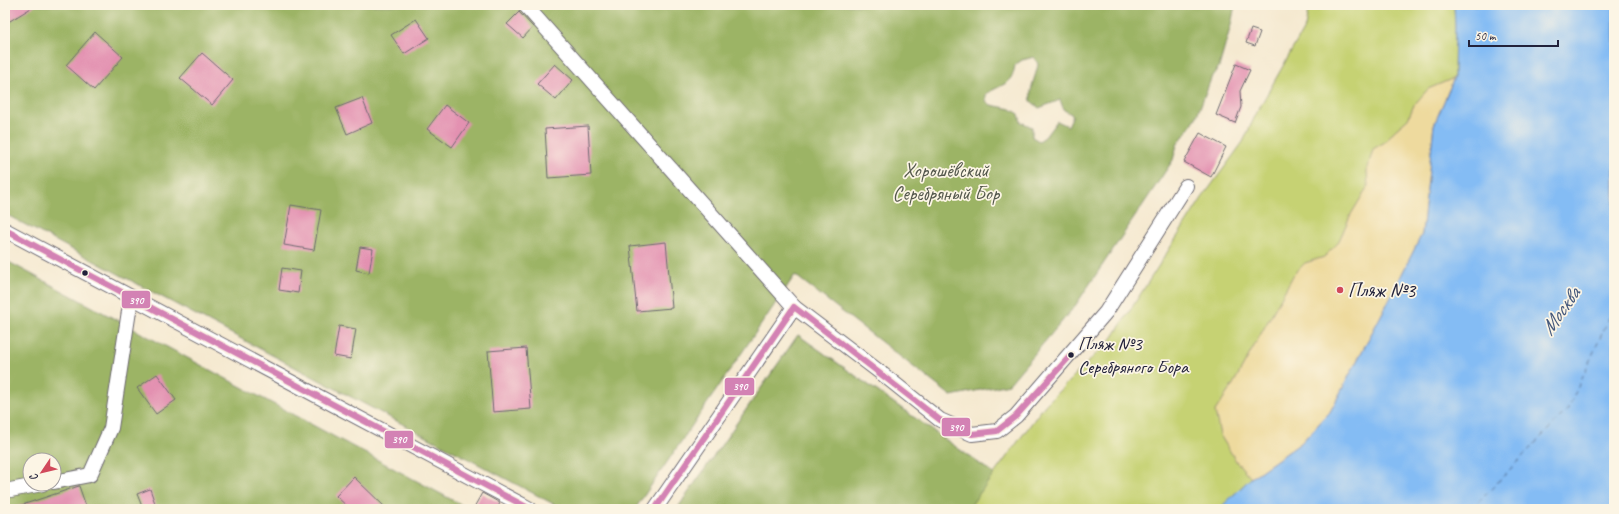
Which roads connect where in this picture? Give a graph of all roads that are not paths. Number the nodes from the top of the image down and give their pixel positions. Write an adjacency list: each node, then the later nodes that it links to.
1 (525, 5): 5 (street)
2 (1186, 186): 5 (street)
3 (5, 230): 4 (street)
4 (131, 298): 6 (street); 9 (street)
5 (794, 307): 10 (street)
6 (62, 480)
7 (22, 488): 8 (street)
8 (5, 491)
9 (530, 509)
10 (655, 509)

